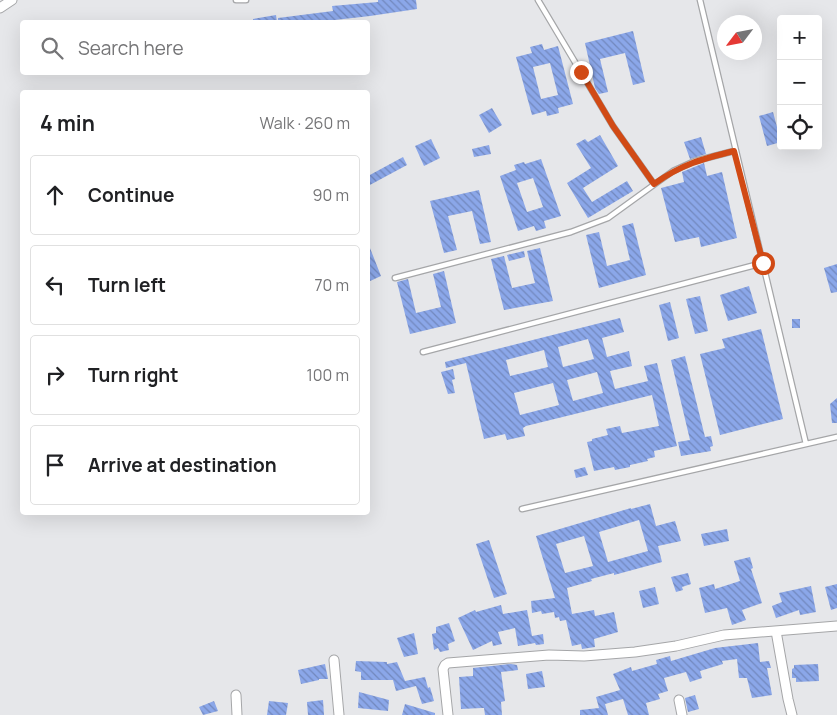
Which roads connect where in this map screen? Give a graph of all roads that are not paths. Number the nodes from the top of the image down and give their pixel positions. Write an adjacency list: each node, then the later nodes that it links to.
1 (12, 0): 6 (street)
2 (236, 0): 3 (lane)
3 (246, 0)
4 (538, 0): 8 (lane)
5 (700, 0): 7 (lane)
6 (0, 8)
7 (734, 151): 8 (lane); 9 (lane)
8 (654, 184): 10 (lane)
9 (763, 263): 11 (lane); 13 (lane)
10 (395, 278)
11 (423, 352)
12 (837, 437): 13 (lane)
13 (806, 444): 14 (lane)
14 (522, 508)
15 (837, 626): 16 (street)
16 (776, 631): 22 (street); 24 (street)
17 (334, 660): 21 (street)
18 (236, 695): 20 (street)
19 (679, 700): 23 (street)
20 (236, 715)
21 (339, 715)
22 (448, 715)
23 (682, 715)
24 (792, 715)

